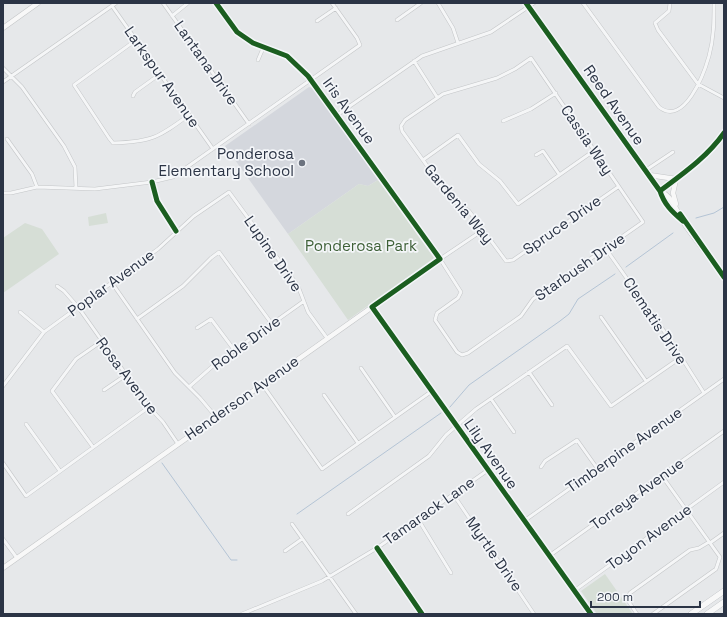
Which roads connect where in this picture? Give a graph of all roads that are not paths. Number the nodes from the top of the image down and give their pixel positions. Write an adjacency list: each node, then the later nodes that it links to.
1 (38, 3): 19 (street)
2 (116, 3): 14 (street)
3 (163, 3): 16 (street, Lantana Drive)
4 (188, 3): 16 (street)
5 (216, 3): 22 (street, Iris Avenue)
6 (332, 3): 15 (street)
7 (421, 3): 17 (street)
8 (438, 3): 21 (street)
9 (534, 3): 13 (street)
10 (583, 3): 30 (street)
11 (670, 3): 30 (street)
12 (714, 3): 30 (street)
13 (527, 5): 21 (street); 46 (street, Reed Avenue)
14 (112, 6): 20 (street, Larkspur Avenue); 27 (street)
15 (336, 8): 18 (street); 28 (street)
16 (172, 16): 38 (street, Lantana Drive)
17 (397, 20)
18 (318, 21)
19 (3, 28)
20 (136, 40): 26 (street, Larkspur Avenue); 35 (street)
21 (458, 44): 24 (street)
22 (264, 46): 23 (street); 28 (street, Iris Avenue)
23 (258, 60)
24 (414, 61): 33 (street); 36 (street)
25 (3, 68): 27 (street)
26 (160, 74): 32 (street); 35 (street, Larkspur Avenue)
27 (10, 75): 29 (street); 53 (street)
28 (311, 79): 36 (street, Iris Avenue); 38 (street)
29 (3, 82)
30 (698, 84): 34 (street)
31 (556, 93): 33 (street, Cassia Way); 37 (street); 42 (street, Cassia Way)
32 (132, 96)
33 (438, 97): 45 (street, Gardenia Way)
34 (724, 98)
35 (189, 115): 41 (street, Larkspur Avenue)
36 (337, 115): 63 (street, Iris Avenue)
37 (503, 121)
38 (249, 124): 41 (street)
39 (724, 133): 49 (street)
40 (7, 139): 51 (street)
41 (213, 149): 50 (street)
42 (595, 150): 47 (street); 52 (street, Cassia Way)
43 (673, 152): 46 (street)
44 (536, 155): 47 (street)
45 (423, 160): 47 (street); 60 (street, Gardenia Way)
46 (646, 170): 48 (street, Reed Avenue)
47 (559, 174)
48 (649, 175): 49 (street); 54 (street, Reed Avenue)
49 (676, 178): 54 (street); 57 (street)
50 (152, 182): 53 (street); 61 (street)
51 (37, 187): 53 (street); 56 (street)
52 (618, 187): 59 (street, Cassia Way); 64 (street, Spruce Drive)
53 (76, 188)
54 (660, 190): 57 (street, Reed Avenue); 58 (street, Reed Avenue)
55 (229, 192): 61 (street, Poplar Avenue); 69 (street, Lupine Drive)
56 (3, 193)
57 (677, 208): 58 (street, Reed Avenue)
58 (682, 221): 65 (street, Reed Avenue)
59 (643, 222): 62 (street, Starbush Drive)
60 (482, 230): 63 (street, Henderson Avenue); 64 (street, Gardenia Way)
61 (176, 231): 66 (street, Poplar Avenue)
62 (606, 249): 68 (street, Starbush Drive); 81 (street, Clematis Drive)
63 (440, 259): 68 (street, Iris Avenue); 71 (street, Henderson Avenue)
64 (506, 261)
65 (724, 277)
66 (112, 283): 70 (street, Poplar Avenue); 74 (street)
67 (57, 286): 70 (street, Rosa Avenue)
68 (461, 293)
69 (304, 301): 75 (street, Roble Drive); 78 (street, Lupine Drive)
70 (78, 307): 77 (street, Poplar Avenue); 79 (street, Rosa Avenue)
71 (372, 307): 78 (street, Henderson Avenue); 91 (street, Lily Avenue)
72 (20, 312): 77 (street)
73 (601, 317): 86 (street)
74 (137, 319): 75 (street); 89 (street)
75 (272, 324): 80 (street, Roble Drive)
76 (197, 328): 80 (street)
77 (44, 332): 87 (street, Poplar Avenue)
78 (327, 338): 88 (street, Henderson Avenue)
79 (102, 341): 84 (street, Rosa Avenue); 105 (street)
80 (235, 351): 89 (street, Roble Drive)
81 (680, 358): 86 (street); 92 (street, Clematis Drive)
82 (361, 368): 98 (street)
83 (529, 372): 86 (street); 94 (street); 95 (street)
84 (126, 375): 90 (street); 96 (street, Rosa Avenue)
85 (724, 379): 92 (street, Timberpine Avenue)
86 (646, 381)
87 (4, 383)
88 (262, 384): 97 (street, Henderson Avenue); 103 (street)
89 (190, 387): 97 (street)
90 (104, 390)
91 (432, 391): 98 (street); 100 (street, Lily Avenue)
92 (704, 393): 108 (street, Timberpine Avenue)
93 (324, 395): 103 (street)
94 (491, 399): 100 (street); 102 (street)
95 (552, 405)
96 (149, 407): 104 (street, Rosa Avenue); 105 (street)
97 (216, 417): 104 (street, Henderson Avenue)
98 (395, 417): 103 (street)
99 (26, 424): 110 (street)
100 (457, 426): 109 (street, Lily Avenue); 115 (street)
101 (724, 431): 111 (street, Torreya Avenue)
102 (514, 432)
103 (358, 443)
104 (178, 444): 126 (street, Henderson Avenue)
105 (93, 447): 110 (street)
106 (3, 463): 110 (street)
107 (540, 466): 108 (street)
108 (597, 468): 117 (street, Timberpine Avenue)
109 (488, 470): 113 (street, Tamarack Lane); 117 (street, Lily Avenue)
110 (60, 471)
111 (662, 476): 114 (street); 125 (street, Torreya Avenue)
112 (724, 482): 114 (street, Toyon Avenue)
113 (453, 494): 116 (street, Tamarack Lane); 136 (street, Myrtle Drive)
114 (686, 510): 122 (street); 130 (street, Toyon Avenue)
115 (348, 514)
116 (418, 519): 123 (street, Tamarack Lane); 128 (street)
117 (524, 521): 125 (street, Lily Avenue)
118 (292, 524): 121 (street)
119 (724, 533): 122 (street)
120 (3, 538): 126 (street)
121 (302, 540): 124 (street); 129 (street)
122 (710, 542): 138 (street); 139 (street)
123 (377, 548): 129 (street, Tamarack Lane); 135 (street)
124 (285, 552)
125 (549, 556): 130 (street, Lily Avenue)
126 (17, 558): 127 (street, Henderson Avenue)
127 (3, 568)
128 (451, 573)
129 (329, 577): 133 (street, Tamarack Lane); 134 (street)
130 (574, 591): 137 (street, Lily Avenue)
131 (724, 591): 140 (highway)
132 (724, 602): 141 (highway)
133 (242, 614)
134 (356, 614)
135 (422, 614)
136 (534, 614)
137 (590, 614)
138 (637, 614)
139 (653, 614)
140 (691, 614)
141 (707, 614)

